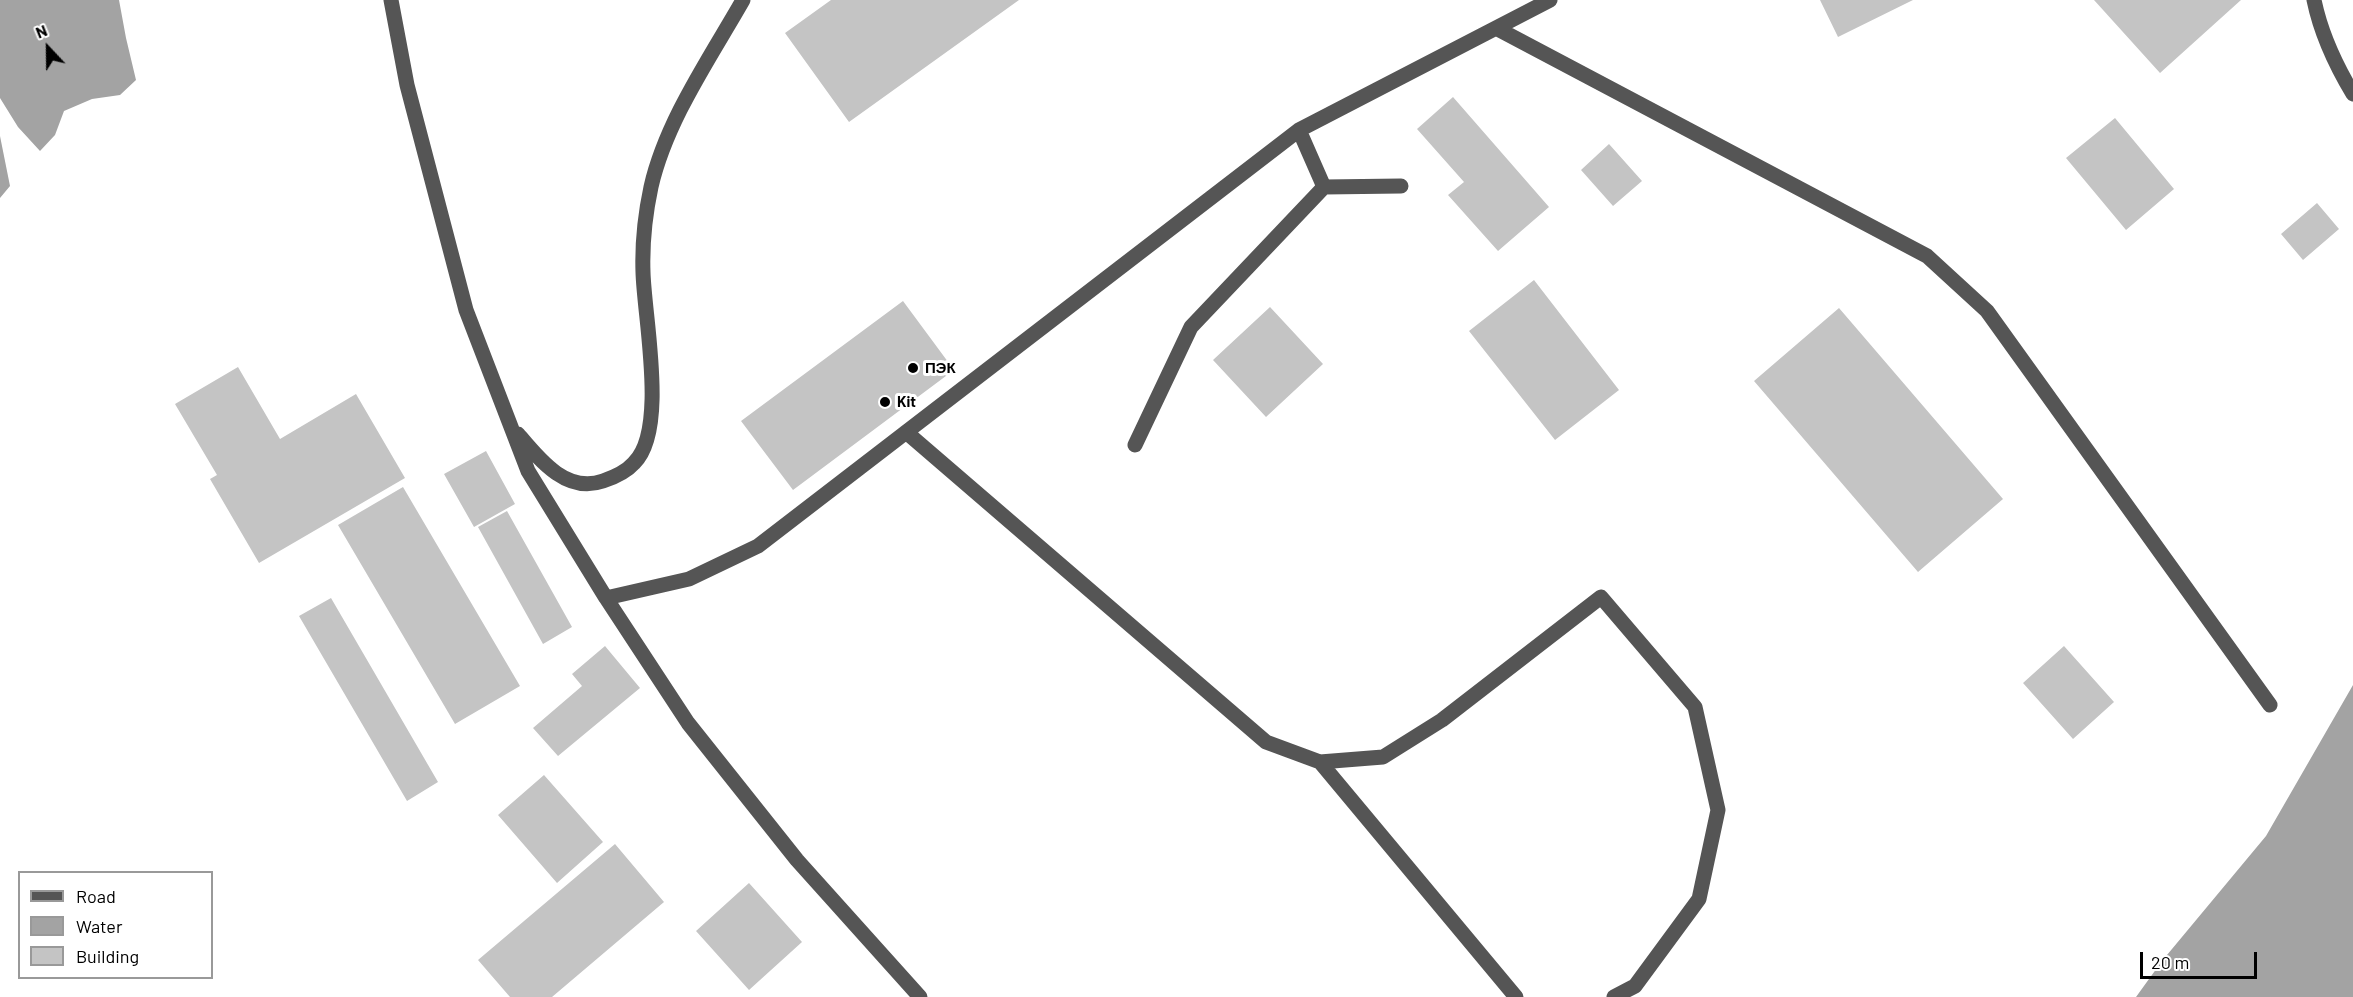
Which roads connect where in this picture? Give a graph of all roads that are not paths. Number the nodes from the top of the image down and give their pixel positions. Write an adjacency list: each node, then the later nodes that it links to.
1 (391, 0): 10 (lane)
2 (743, 0): 10 (lane)
3 (1550, 0): 5 (lane)
4 (2314, 0): 6 (lane)
5 (1496, 28): 7 (lane); 14 (lane)
6 (2353, 94)
7 (1299, 130): 9 (lane); 11 (lane)
8 (1401, 186): 9 (lane)
9 (1324, 187): 12 (lane)
10 (510, 425): 13 (lane)
11 (906, 432): 13 (lane); 15 (lane)
12 (1135, 445)
13 (606, 598): 16 (lane)
14 (2270, 705)
15 (1320, 762): 17 (lane); 18 (lane)
16 (921, 997)
17 (1516, 997)
18 (1614, 997)

